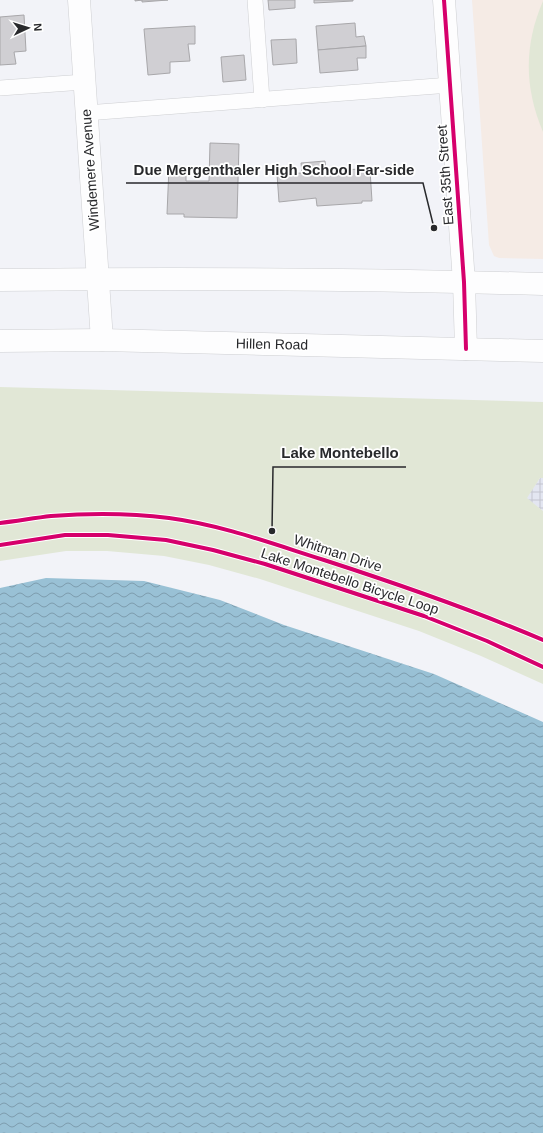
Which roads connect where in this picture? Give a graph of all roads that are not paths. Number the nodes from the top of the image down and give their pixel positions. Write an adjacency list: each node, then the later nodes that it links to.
1 (78, 0): 4 (main road, Windemere Avenue)
2 (255, 0): 7 (lane)
3 (444, 0): 5 (main road, East 35th Street)
4 (84, 82): 6 (lane); 8 (main road, Windemere Avenue)
5 (450, 85): 7 (lane); 11 (main road, East 35th Street)
6 (0, 88)
7 (262, 100): 8 (lane)
8 (86, 113): 9 (main road, Windemere Avenue)
9 (98, 279): 10 (main road); 11 (main road); 13 (main road, Windemere Avenue)
10 (0, 280)
11 (464, 282): 12 (main road); 15 (main road, East 35th Street)
12 (543, 284)
13 (102, 340): 14 (main road, Hillen Road); 15 (main road, Hillen Road)
14 (0, 341)
15 (466, 349): 16 (main road, Hillen Road)
16 (543, 351)

